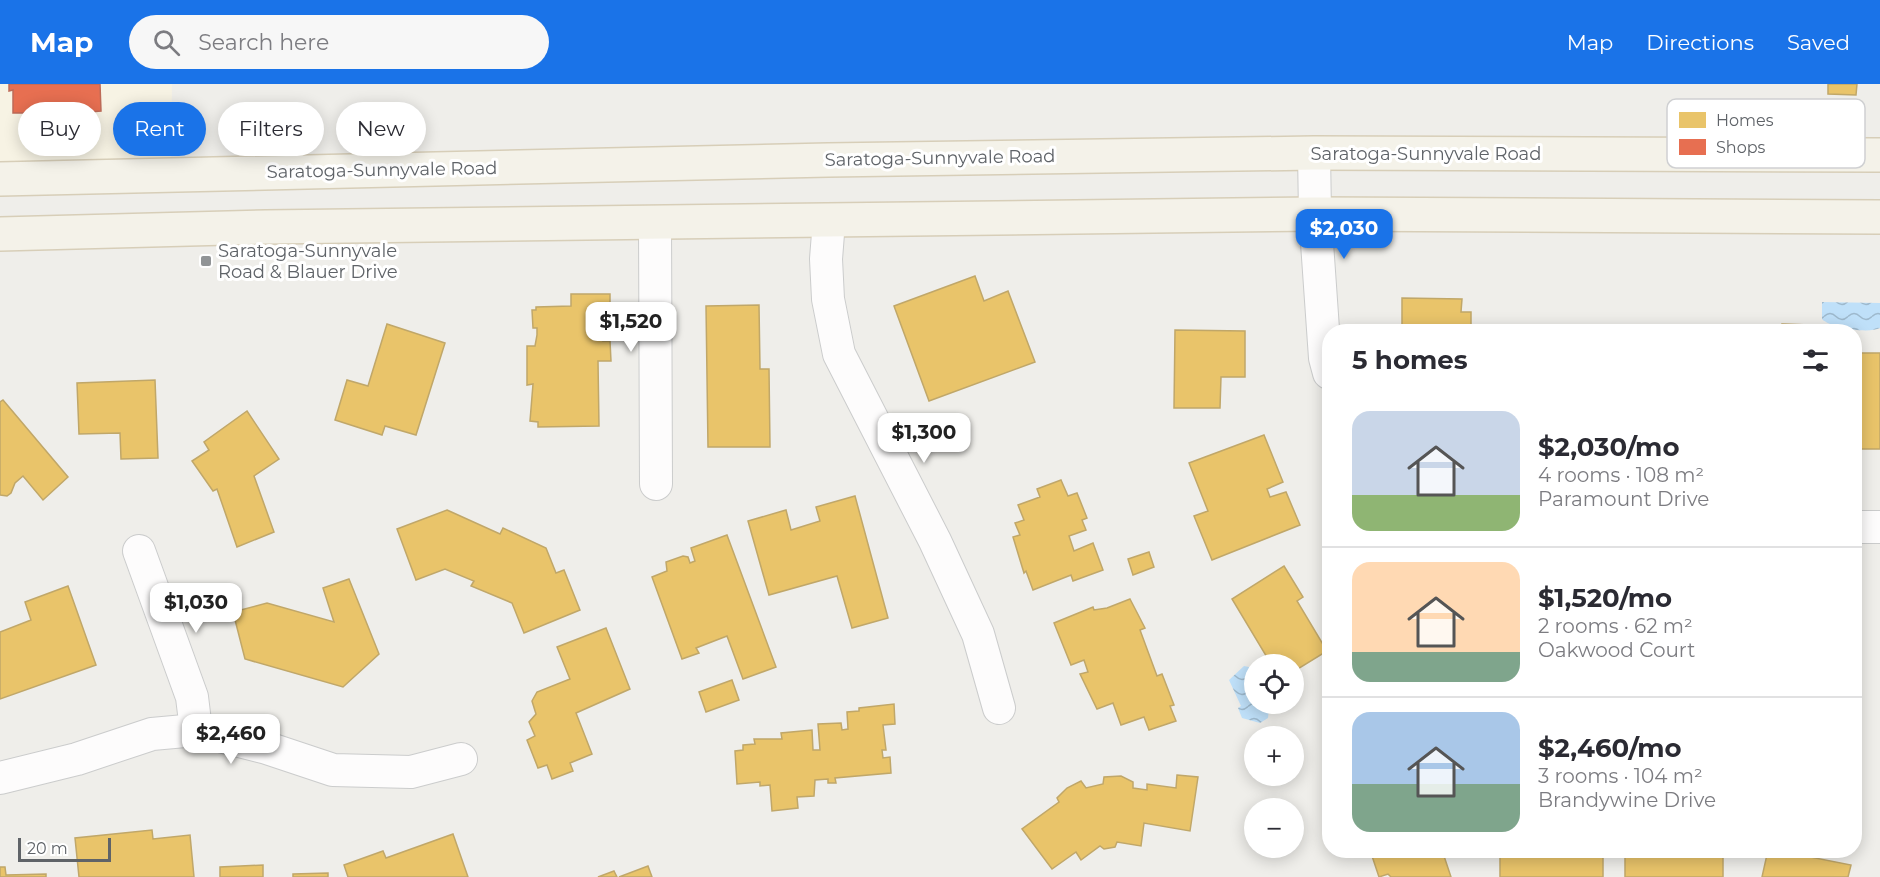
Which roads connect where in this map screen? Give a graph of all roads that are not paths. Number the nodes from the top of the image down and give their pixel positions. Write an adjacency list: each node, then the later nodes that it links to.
1 (1314, 153): 2 (main road, Saratoga-Sunnyvale Road); 5 (main road, Saratoga-Sunnyvale Road); 6 (street)
2 (1667, 154)
3 (1865, 155): 4 (main road, Saratoga-Sunnyvale Road)
4 (1880, 155)
5 (0, 179)
6 (1315, 214): 7 (main road); 8 (main road); 11 (street)
7 (1880, 217)
8 (829, 220): 9 (main road); 16 (street)
9 (655, 222): 10 (main road); 12 (street)
10 (0, 234)
11 (1323, 324)
12 (656, 484)
13 (1862, 527): 14 (street)
14 (1880, 527)
15 (139, 551): 17 (street)
16 (999, 708)
17 (195, 730): 18 (street); 19 (street)
18 (461, 759)
19 (0, 778)

